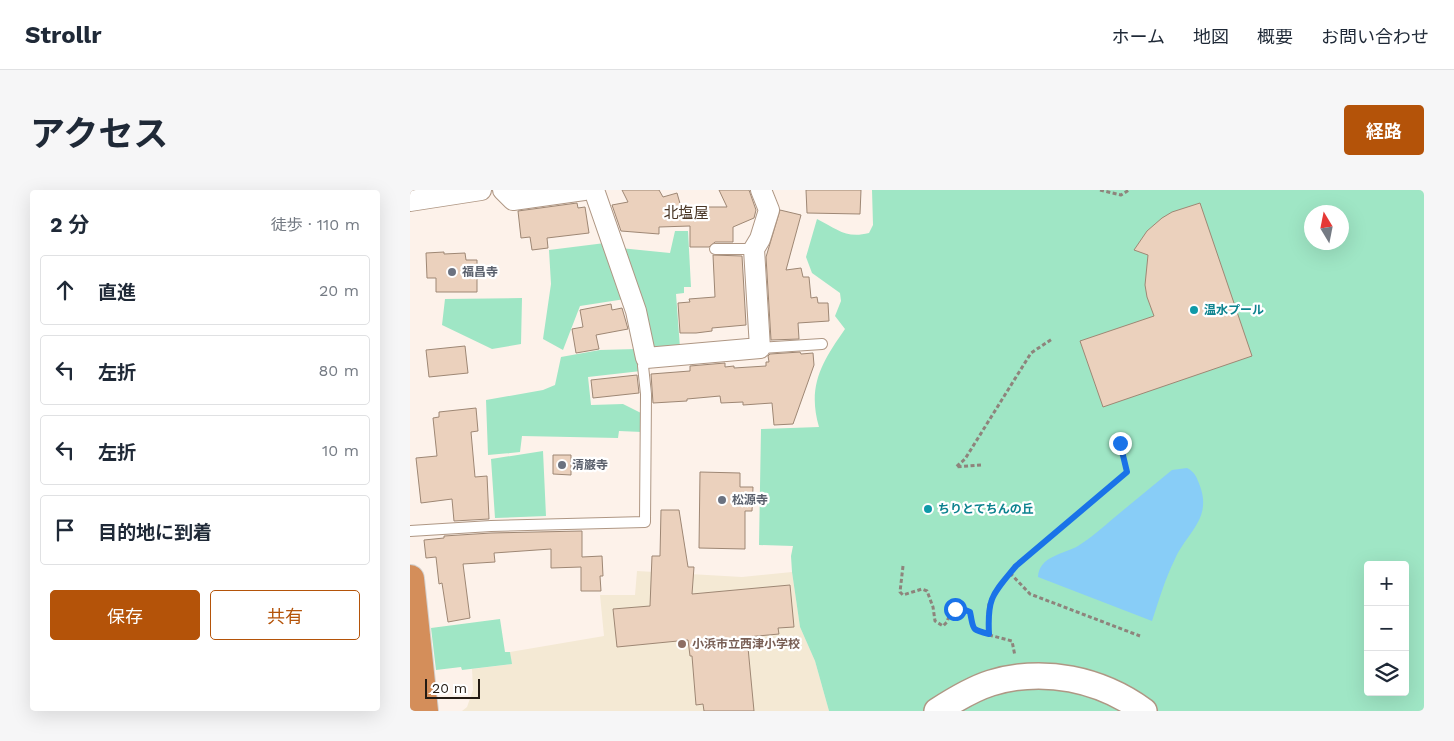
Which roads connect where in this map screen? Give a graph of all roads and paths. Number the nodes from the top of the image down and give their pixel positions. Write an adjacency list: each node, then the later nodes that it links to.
1 (482, 190): 8 (street)
2 (502, 190): 3 (street)
3 (584, 190)
4 (594, 190): 14 (street)
5 (760, 190): 10 (street)
6 (1100, 190): 7 (path)
7 (1129, 190)
8 (410, 201)
9 (715, 249): 10 (lane)
10 (754, 249): 13 (street)
11 (1052, 339): 16 (path)
12 (822, 344): 13 (lane)
13 (760, 348): 14 (street)
14 (646, 358): 17 (lane)
15 (1120, 443): 19 (path)
16 (981, 465)
17 (410, 531)
18 (903, 566): 22 (path)
19 (1010, 573): 22 (path); 23 (path)
20 (410, 579): 21 (highway)
21 (412, 613): 25 (highway)
22 (989, 634): 24 (path)
23 (1140, 636)
24 (1012, 641)
25 (414, 666): 26 (highway)
26 (424, 711)
27 (937, 711): 28 (street)
28 (1144, 711)

